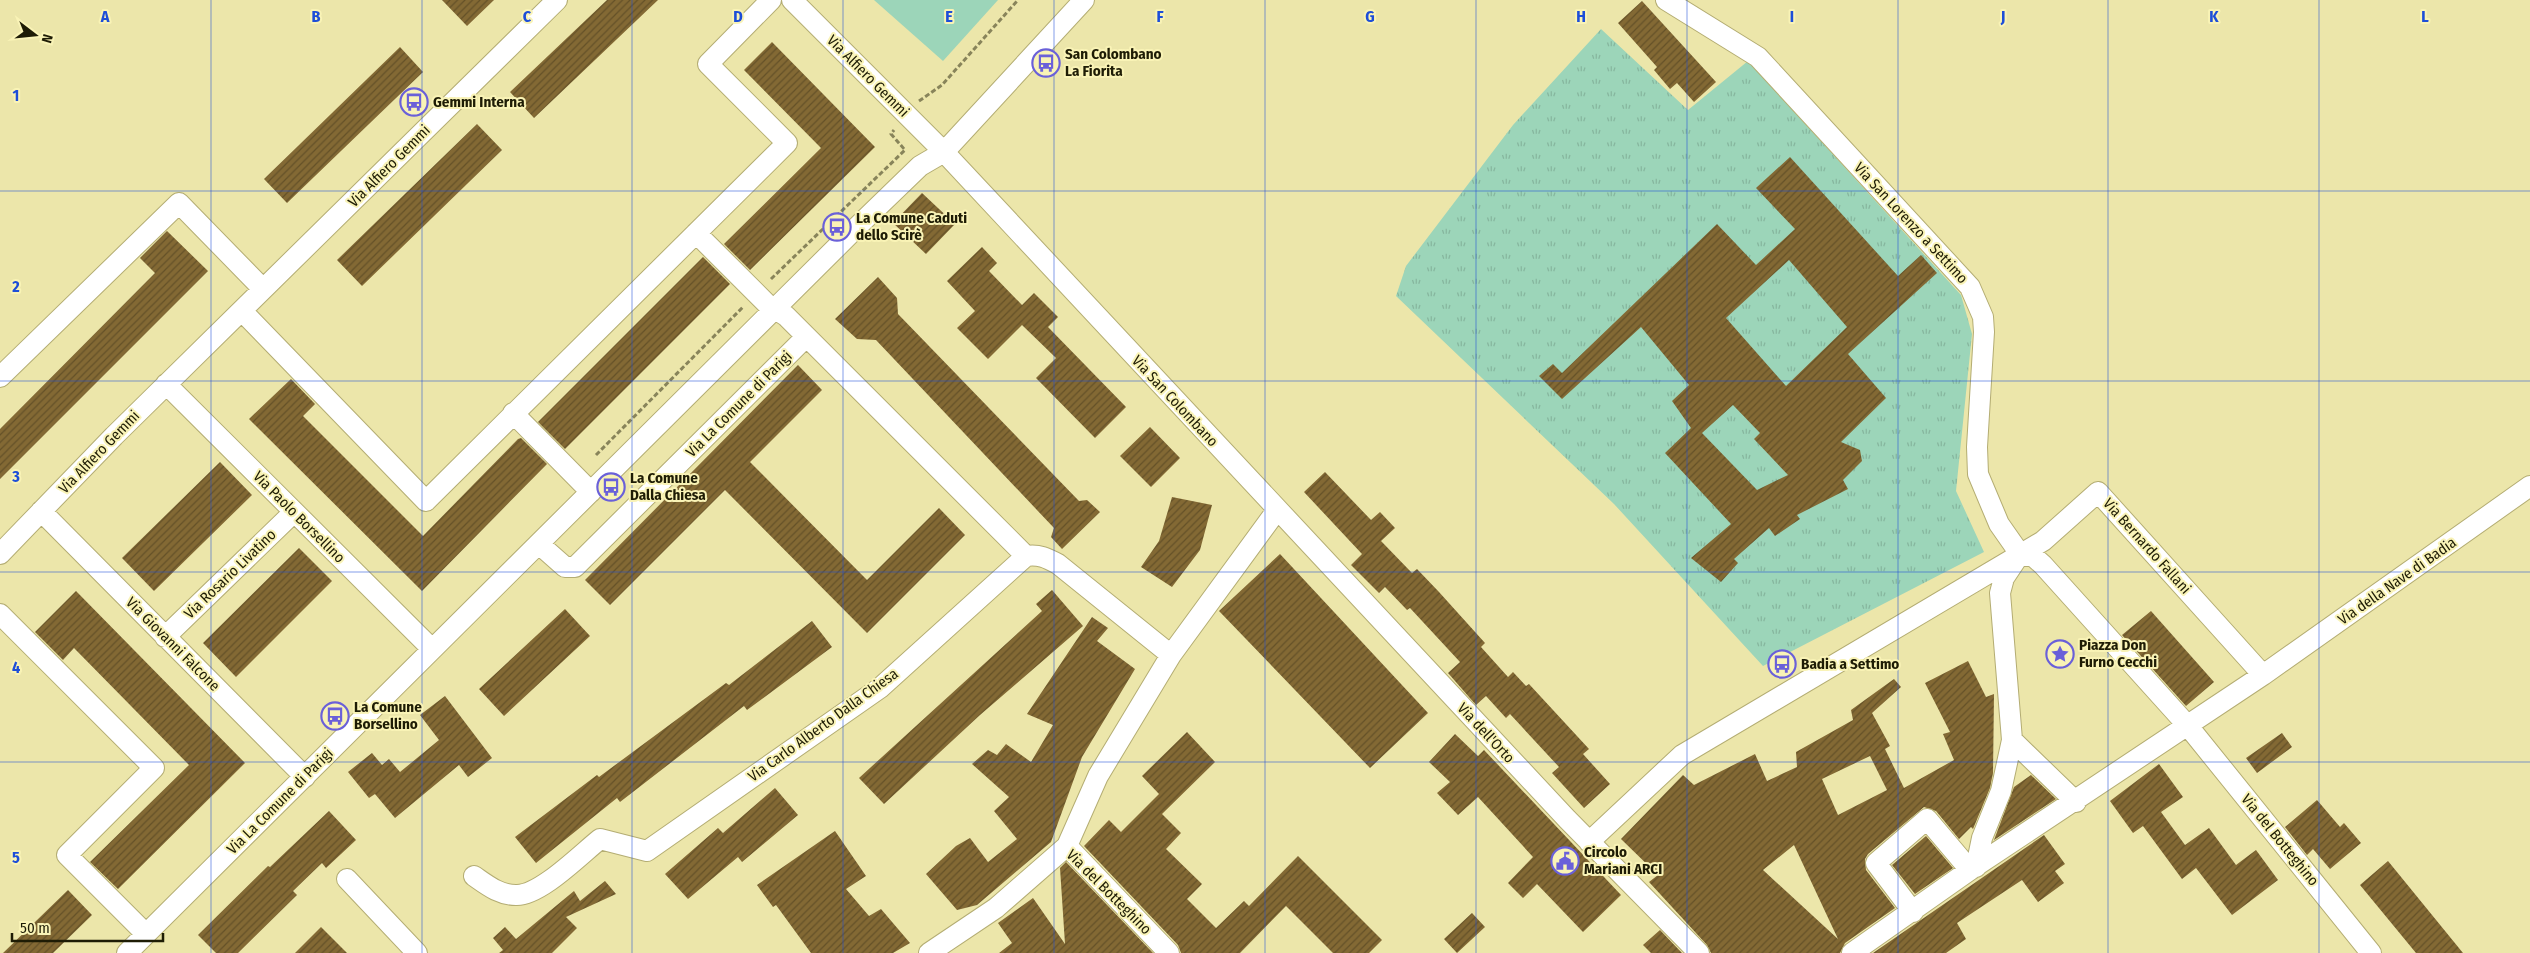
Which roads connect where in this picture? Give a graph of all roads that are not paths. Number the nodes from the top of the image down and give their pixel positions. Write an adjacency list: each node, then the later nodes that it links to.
1 (557, 0): 8 (street, Via Alfiero Gemmi)
2 (771, 0): 7 (street)
3 (792, 0): 6 (street, Via Alfiero Gemmi)
4 (1084, 0): 6 (street)
5 (1666, 0): 22 (street, Via San Lorenzo a Settimo)
6 (944, 152): 9 (street, Via La Comune di Parigi); 17 (street, Via San Colombano)
7 (696, 233): 9 (street); 14 (street)
8 (263, 289): 10 (street, Via Alfiero Gemmi); 12 (street)
9 (776, 310): 11 (street); 16 (street, Via La Comune di Parigi)
10 (242, 311): 13 (street, Via Alfiero Gemmi); 14 (street)
11 (806, 337): 20 (street, Via La Comune di Parigi); 23 (street)
12 (0, 377)
13 (166, 384): 18 (street, Via Alfiero Gemmi); 19 (street, Via Paolo Borsellino)
14 (513, 413): 16 (street)
15 (2530, 486): 28 (street, Via della Nave di Badia)
16 (591, 492): 20 (street, Via La Comune di Parigi)
17 (1277, 510): 27 (street); 33 (street, Via dell'Orto)
18 (41, 511): 21 (street, Via Alfiero Gemmi); 25 (street, Via Giovanni Falcone)
19 (294, 512): 25 (street, Via Rosario Livatino); 26 (street, Via Paolo Borsellino)
20 (539, 544): 26 (street, Via La Comune di Parigi)
21 (0, 554)
22 (2020, 554): 28 (street, Via Bernardo Fallani); 29 (street); 30 (street); 33 (street)
23 (1026, 556): 27 (street); 36 (street, Via Carlo Alberto Dalla Chiesa)
24 (0, 614): 39 (street)
25 (165, 637): 31 (street, Via Giovanni Falcone)
26 (432, 649): 31 (street, Via La Comune di Parigi)
27 (1171, 655): 34 (street)
28 (2263, 676): 29 (street)
29 (2188, 726): 32 (street); 46 (street, Via del Botteghino)
30 (2012, 740): 32 (street); 35 (street)
31 (305, 777): 39 (street, Via La Comune di Parigi)
32 (2076, 802): 35 (street)
33 (1589, 842): 44 (street, Via dell'Orto)
34 (1067, 846): 40 (street, Via del Botteghino); 43 (street, Via del Botteghino)
35 (1973, 869): 38 (street); 38 (street)
36 (474, 876)
37 (347, 879): 42 (street)
38 (1913, 912): 45 (street)
39 (146, 934): 41 (street, Via La Comune di Parigi)
40 (933, 952)
41 (127, 953)
42 (417, 953)
43 (1169, 953)
44 (1699, 953)
45 (1852, 953)
46 (2372, 953)

